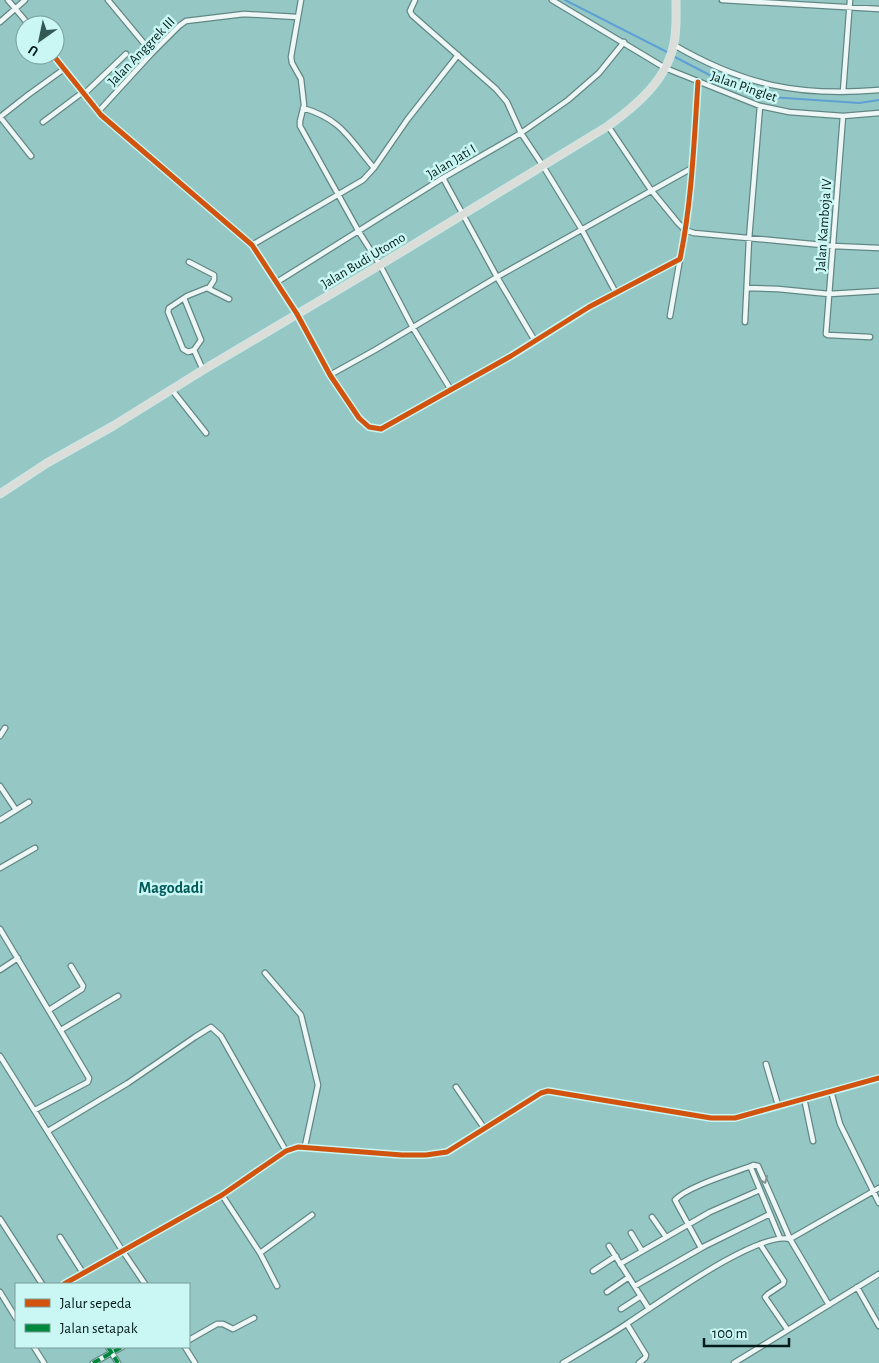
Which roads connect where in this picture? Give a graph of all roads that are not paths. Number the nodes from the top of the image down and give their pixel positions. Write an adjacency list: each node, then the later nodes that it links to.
1 (8, 0): 11 (street)
2 (25, 0): 11 (street)
3 (108, 0): 18 (street)
4 (300, 0): 14 (street)
5 (415, 0): 20 (street)
6 (552, 0): 16 (street, Jalan Pinglet)
7 (676, 0): 17 (main road, Jalan Budi Utomo)
8 (722, 0): 10 (street)
9 (850, 0): 10 (street)
10 (850, 7): 12 (street); 26 (street)
11 (15, 8): 13 (street); 15 (street)
12 (879, 9)
13 (21, 15)
14 (297, 17): 18 (street, Jalan Anggrek III); 29 (street)
15 (0, 22)
16 (624, 42): 22 (street, Jalan Pinglet); 36 (street, Jalan Jati I)
17 (673, 48): 22 (main road, Jalan Budi Utomo); 26 (street)
18 (152, 53): 30 (street, Jalan Anggrek III)
19 (126, 54): 27 (street)
20 (458, 55): 36 (street); 39 (street)
21 (61, 65): 23 (street)
22 (666, 66): 24 (street, Jalan Pinglet); 35 (main road, Jalan Budi Utomo)
23 (64, 69): 27 (street); 33 (street)
24 (698, 82): 28 (street, Jalan Pinglet); 40 (street)
25 (879, 90): 26 (street)
26 (844, 92)
27 (83, 93): 30 (street); 34 (street)
28 (760, 106): 32 (street, Jalan Pinglet); 48 (street)
29 (304, 108): 39 (street); 43 (street)
30 (98, 112): 49 (street)
31 (879, 113): 32 (street, Jalan Pinglet)
32 (843, 116): 50 (street, Jalan Kamboja IV)
33 (0, 117): 37 (street)
34 (43, 122)
35 (608, 126): 38 (main road, Jalan Budi Utomo); 42 (street)
36 (521, 134): 38 (street); 41 (street, Jalan Jati I)
37 (31, 156)
38 (543, 166): 44 (main road, Jalan Budi Utomo); 45 (street)
39 (374, 168): 43 (street)
40 (692, 168): 42 (street); 46 (street)
41 (444, 178): 44 (street); 47 (street, Jalan Jati I)
42 (651, 190): 45 (street); 46 (street)
43 (339, 196): 47 (street); 49 (street)
44 (463, 214): 54 (main road, Jalan Budi Utomo); 55 (street)
45 (582, 230): 55 (street); 60 (street)
46 (685, 230): 48 (street); 52 (street)
47 (359, 232): 54 (street); 56 (street, Jalan Jati I)
48 (749, 238): 50 (street); 58 (street)
49 (252, 245): 56 (street)
50 (833, 246): 51 (street); 61 (street, Jalan Kamboja IV)
51 (879, 248)
52 (680, 259): 60 (street); 65 (street)
53 (189, 262): 57 (street)
54 (380, 265): 64 (main road, Jalan Budi Utomo); 67 (street)
55 (497, 277): 67 (street); 69 (street)
56 (277, 282): 64 (street)
57 (209, 288): 62 (street); 63 (street)
58 (747, 288): 61 (street); 66 (street)
59 (879, 291): 61 (street)
60 (616, 293): 69 (street)
61 (829, 294): 68 (street, Jalan Kamboja IV)
62 (184, 298): 70 (street); 70 (street)
63 (229, 298)
64 (297, 314): 71 (main road, Jalan Budi Utomo); 72 (street)
65 (670, 316)
66 (745, 322)
67 (412, 328): 72 (street); 74 (street)
68 (870, 338)
69 (535, 341): 74 (street)
70 (194, 350): 71 (street)
71 (203, 370): 73 (main road, Jalan Budi Utomo)
72 (330, 375): 74 (street)
73 (172, 390): 75 (street); 76 (main road, Jalan Budi Utomo)
74 (452, 390)
75 (206, 433)
76 (0, 494)
77 (5, 728): 78 (street)
78 (0, 736)
79 (0, 786): 81 (street)
80 (29, 802): 81 (street)
81 (16, 810): 82 (street)
82 (0, 820)
83 (35, 848): 84 (street)
84 (0, 868)
85 (0, 929): 86 (street)
86 (18, 958): 88 (street); 91 (street)
87 (71, 966): 91 (street)
88 (0, 970)
89 (265, 973): 104 (street)
90 (118, 996): 92 (street)
91 (49, 1010): 92 (street)
92 (61, 1030): 100 (street)
93 (0, 1056): 100 (street)
94 (766, 1064): 99 (street)
95 (879, 1078): 97 (street)
96 (456, 1087): 101 (street)
97 (831, 1091): 98 (street); 109 (street)
98 (804, 1098): 99 (street); 103 (street)
99 (778, 1105): 101 (street)
100 (35, 1110): 102 (street)
101 (484, 1128): 104 (street)
102 (48, 1132): 105 (street); 125 (street)
103 (813, 1141)
104 (305, 1146): 105 (street)
105 (286, 1151): 110 (street)
106 (751, 1166): 108 (street); 116 (street); 121 (street, one-way to 121)
107 (879, 1188): 109 (street)
108 (760, 1190): 112 (street); 116 (street)
109 (872, 1191): 111 (street); 121 (street)
110 (222, 1195): 125 (street); 127 (street)
111 (879, 1203)
112 (770, 1214): 120 (street); 124 (street)
113 (312, 1215): 127 (street)
114 (652, 1217): 119 (street)
115 (0, 1218): 134 (street)
116 (688, 1224): 119 (street); 124 (street)
117 (631, 1233): 126 (street)
118 (60, 1237): 131 (street)
119 (666, 1237): 126 (street)
120 (780, 1238): 121 (street); 122 (street)
121 (790, 1239): 144 (street)
122 (760, 1244): 146 (street); 151 (street)
123 (609, 1246): 128 (street)
124 (701, 1248): 138 (street)
125 (122, 1250): 131 (street); 136 (street)
126 (642, 1251): 129 (street)
127 (260, 1253): 137 (street)
128 (616, 1256): 129 (street); 130 (street)
129 (620, 1264): 133 (street)
130 (593, 1271)
131 (83, 1273): 135 (street)
132 (879, 1274): 139 (street)
133 (629, 1277): 138 (street); 141 (street)
134 (41, 1283)
135 (70, 1283)
136 (144, 1283)
137 (278, 1286)
138 (634, 1286): 142 (street)
139 (857, 1288): 144 (street); 150 (street)
140 (0, 1292): 143 (street)
141 (606, 1292)
142 (641, 1296): 145 (street); 146 (street)
143 (2, 1299): 147 (street)
144 (829, 1305): 151 (street)
145 (621, 1309)
146 (649, 1309): 149 (street)
147 (15, 1315)
148 (254, 1318): 152 (street)
149 (627, 1324): 162 (street); 163 (street)
150 (879, 1326)
151 (787, 1329): 164 (street)
152 (190, 1339)
153 (35, 1348): 158 (street)
154 (109, 1348): 157 (street)
155 (120, 1348): 157 (street)
156 (186, 1348): 161 (street)
157 (112, 1353): 159 (street); 160 (street)
158 (44, 1363)
159 (93, 1363)
160 (118, 1363)
161 (195, 1363)
162 (562, 1363)
163 (639, 1363)
164 (734, 1363)

